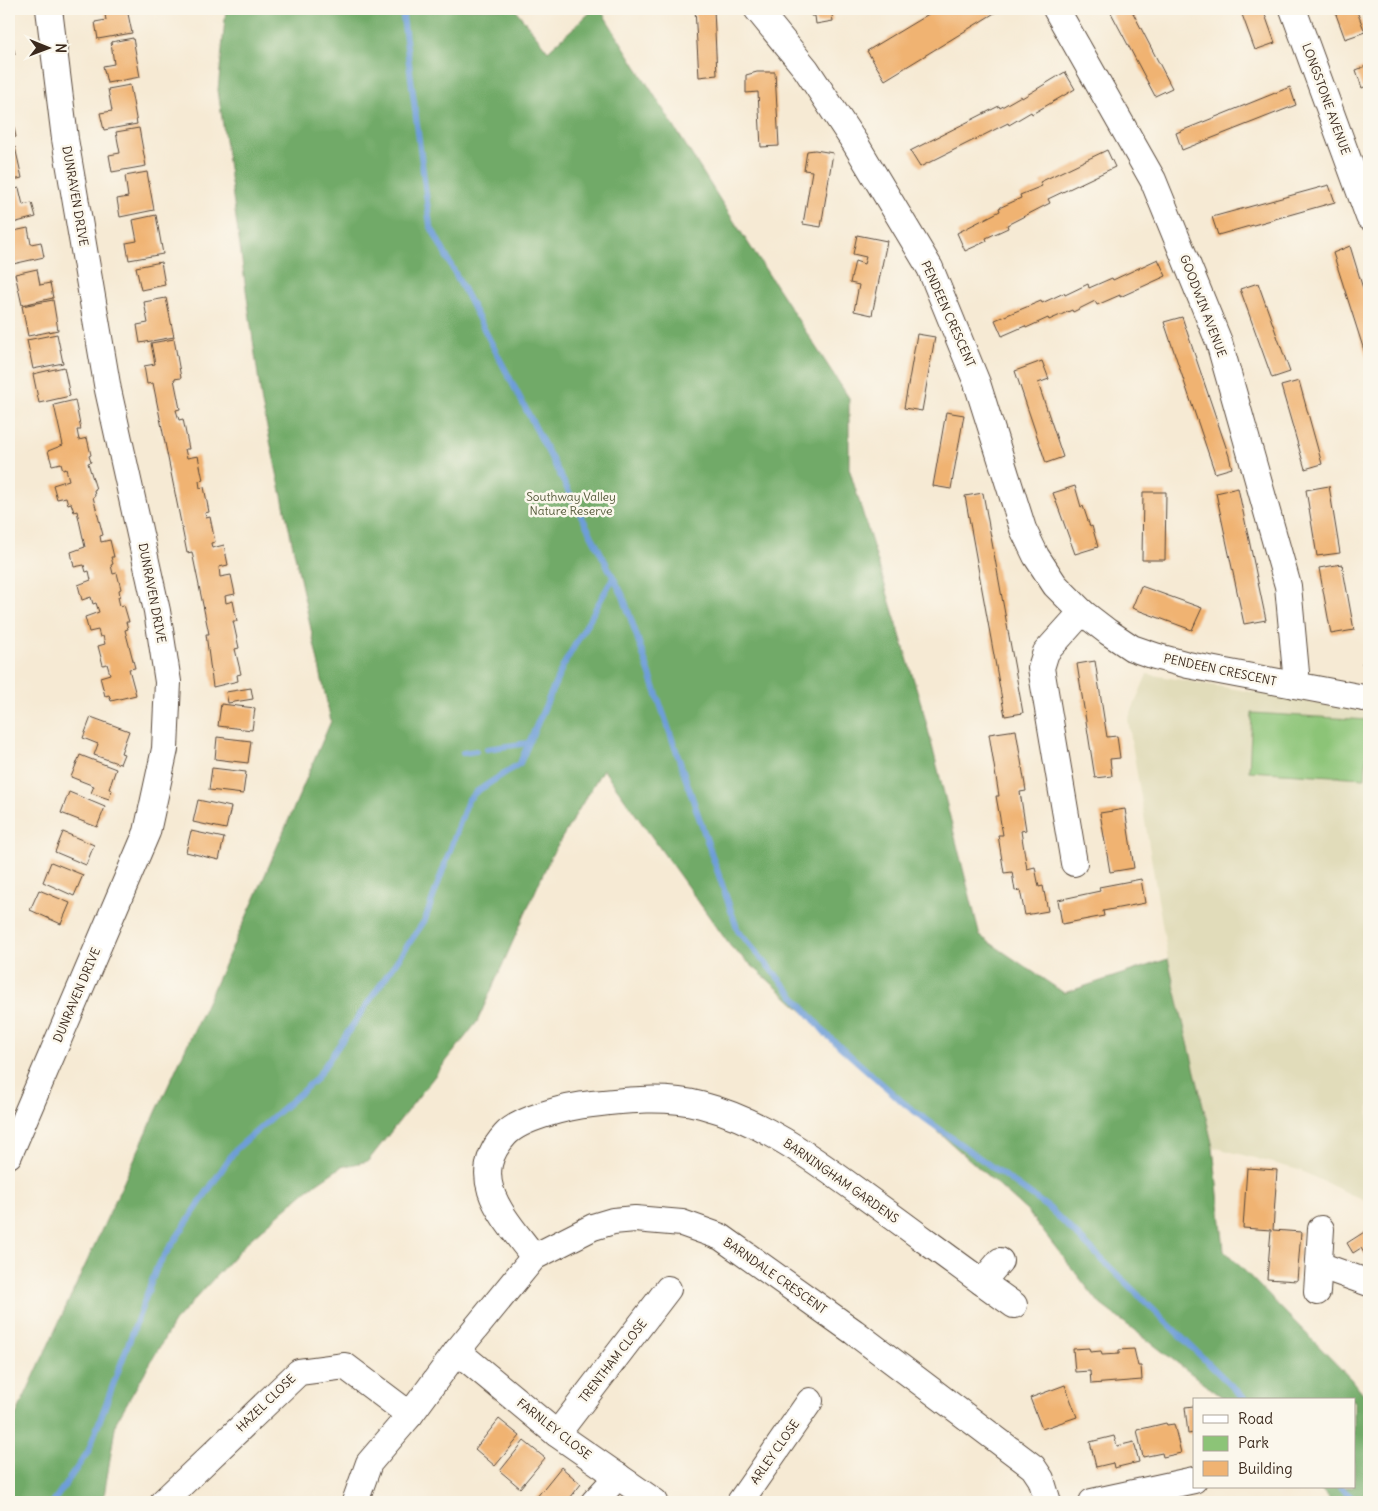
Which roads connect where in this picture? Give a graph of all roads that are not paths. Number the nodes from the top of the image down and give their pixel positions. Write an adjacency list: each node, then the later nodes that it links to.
1 (49, 9): 10 (street, DUNRAVEN DRIVE)
2 (757, 9): 6 (street, PENDEEN CRESCENT)
3 (1056, 9): 7 (street, GOODWIN AVENUE)
4 (1293, 9): 5 (street, LONGSTONE AVENUE)
5 (1369, 217)
6 (1082, 612): 7 (street, PENDEEN CRESCENT); 9 (street)
7 (1294, 685): 8 (street, PENDEEN CRESCENT)
8 (1369, 699)
9 (1074, 863)
10 (9, 1155)
11 (1321, 1229): 14 (street)
12 (534, 1257): 15 (street, BARNINGHAM GARDENS); 20 (street, BARNDALE CRESCENT); 31 (street, BARNDALE CRESCENT)
13 (1000, 1261): 15 (street)
14 (1319, 1265): 16 (street); 18 (street)
15 (982, 1282): 19 (street, BARNINGHAM GARDENS)
16 (1369, 1283)
17 (668, 1289): 23 (street, TRENTHAM CLOSE)
18 (1317, 1292)
19 (1014, 1305)
20 (457, 1351): 22 (street, BARNDALE CRESCENT); 23 (street, FARNLEY CLOSE)
21 (810, 1401): 30 (street, ARLEY CLOSE)
22 (410, 1415): 26 (street, HAZEL CLOSE); 27 (street, BARNDALE CRESCENT)
23 (557, 1434): 24 (street, FARNLEY CLOSE)
24 (618, 1476): 28 (street); 29 (street, FARNLEY CLOSE)
25 (1193, 1480): 32 (street)
26 (163, 1502)
27 (355, 1502)
28 (594, 1502)
29 (655, 1502)
30 (740, 1502)
31 (1048, 1502)
32 (1092, 1502)

